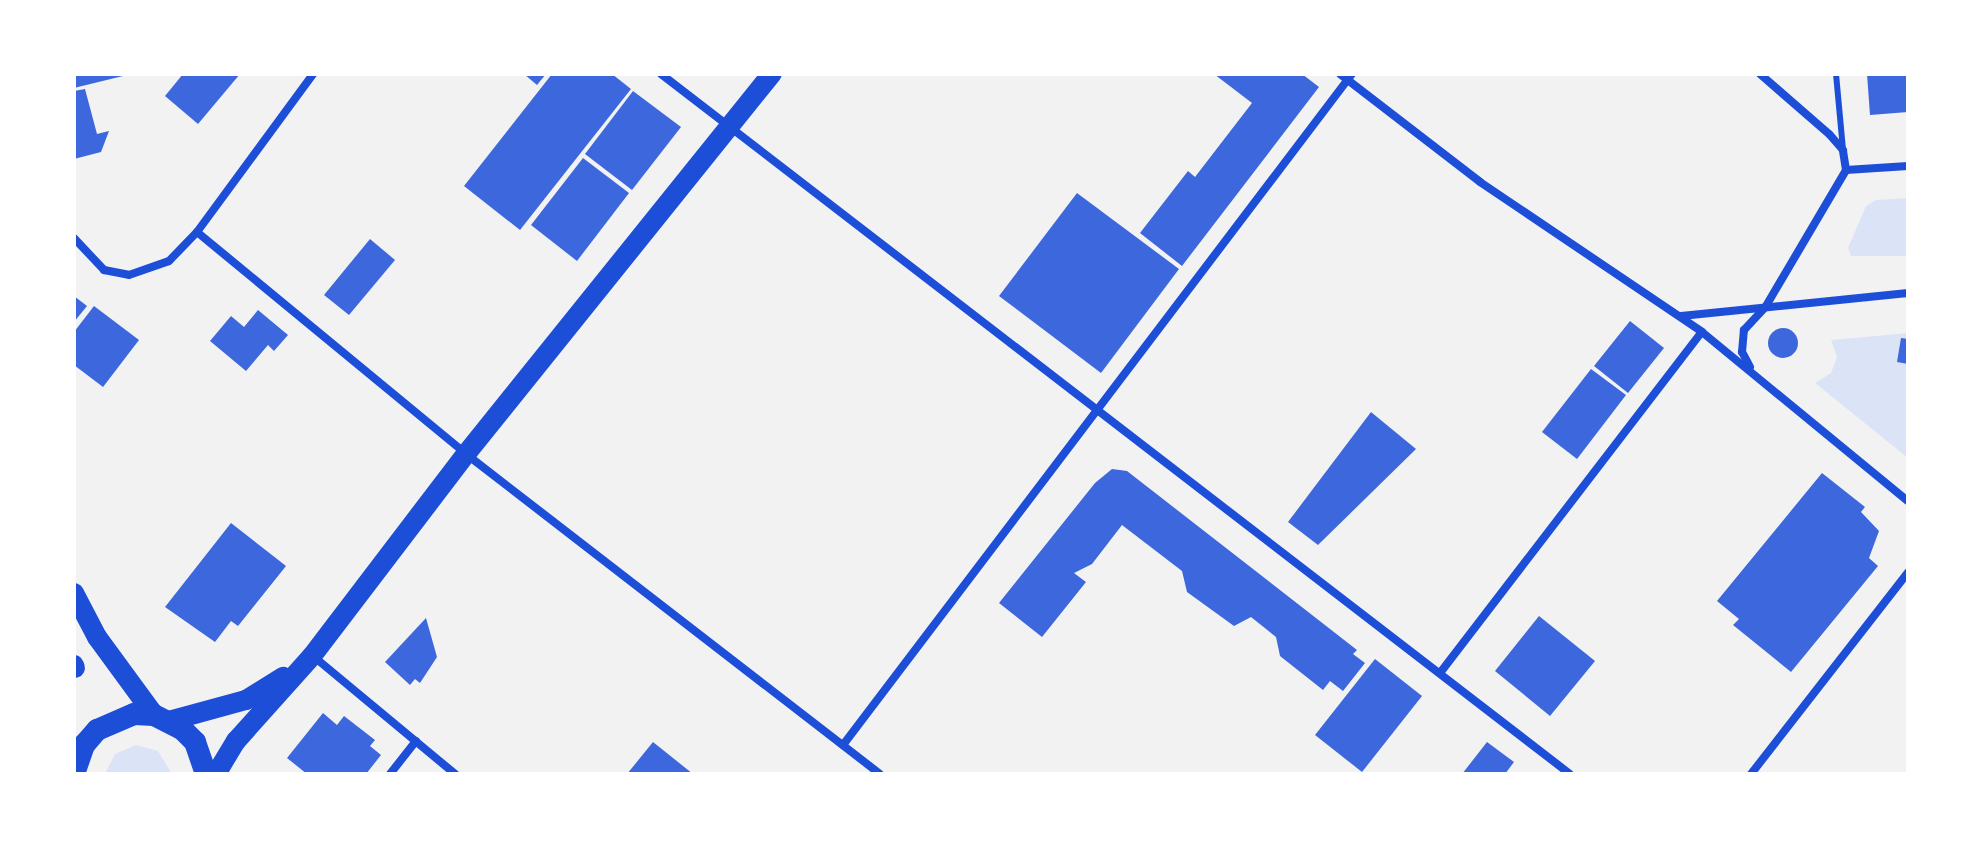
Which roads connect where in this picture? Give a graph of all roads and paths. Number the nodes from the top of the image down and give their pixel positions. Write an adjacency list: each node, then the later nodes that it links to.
1 (313, 74): 11 (street)
2 (661, 74): 7 (street)
3 (772, 74): 7 (main road)
4 (1760, 74): 8 (street)
5 (1836, 74): 8 (lane)
6 (1347, 76): 15 (street); 18 (street)
7 (730, 126): 18 (street); 19 (main road)
8 (1843, 150): 10 (street)
9 (1908, 166): 10 (street)
10 (1846, 170): 14 (street)
11 (197, 232): 12 (street); 19 (street)
12 (74, 238)
13 (1908, 293): 14 (street)
14 (1766, 306): 15 (street); 17 (street)
15 (1680, 316): 16 (street)
16 (1702, 332): 17 (street); 24 (street)
17 (1755, 375): 20 (street)
18 (1097, 411): 24 (street); 27 (street)
19 (466, 454): 23 (main road); 27 (street)
20 (1908, 501)
21 (1908, 572): 35 (street)
22 (74, 593): 25 (main road)
23 (312, 656): 25 (main road); 26 (street); 30 (main road)
24 (1440, 673): 34 (street)
25 (162, 718): 28 (highway); 29 (highway)
26 (416, 741): 31 (street); 32 (street)
27 (843, 745): 33 (street)
28 (74, 768)
29 (206, 774)
30 (216, 774)
31 (390, 774)
32 (455, 774)
33 (880, 774)
34 (1570, 774)
35 (1751, 774)

